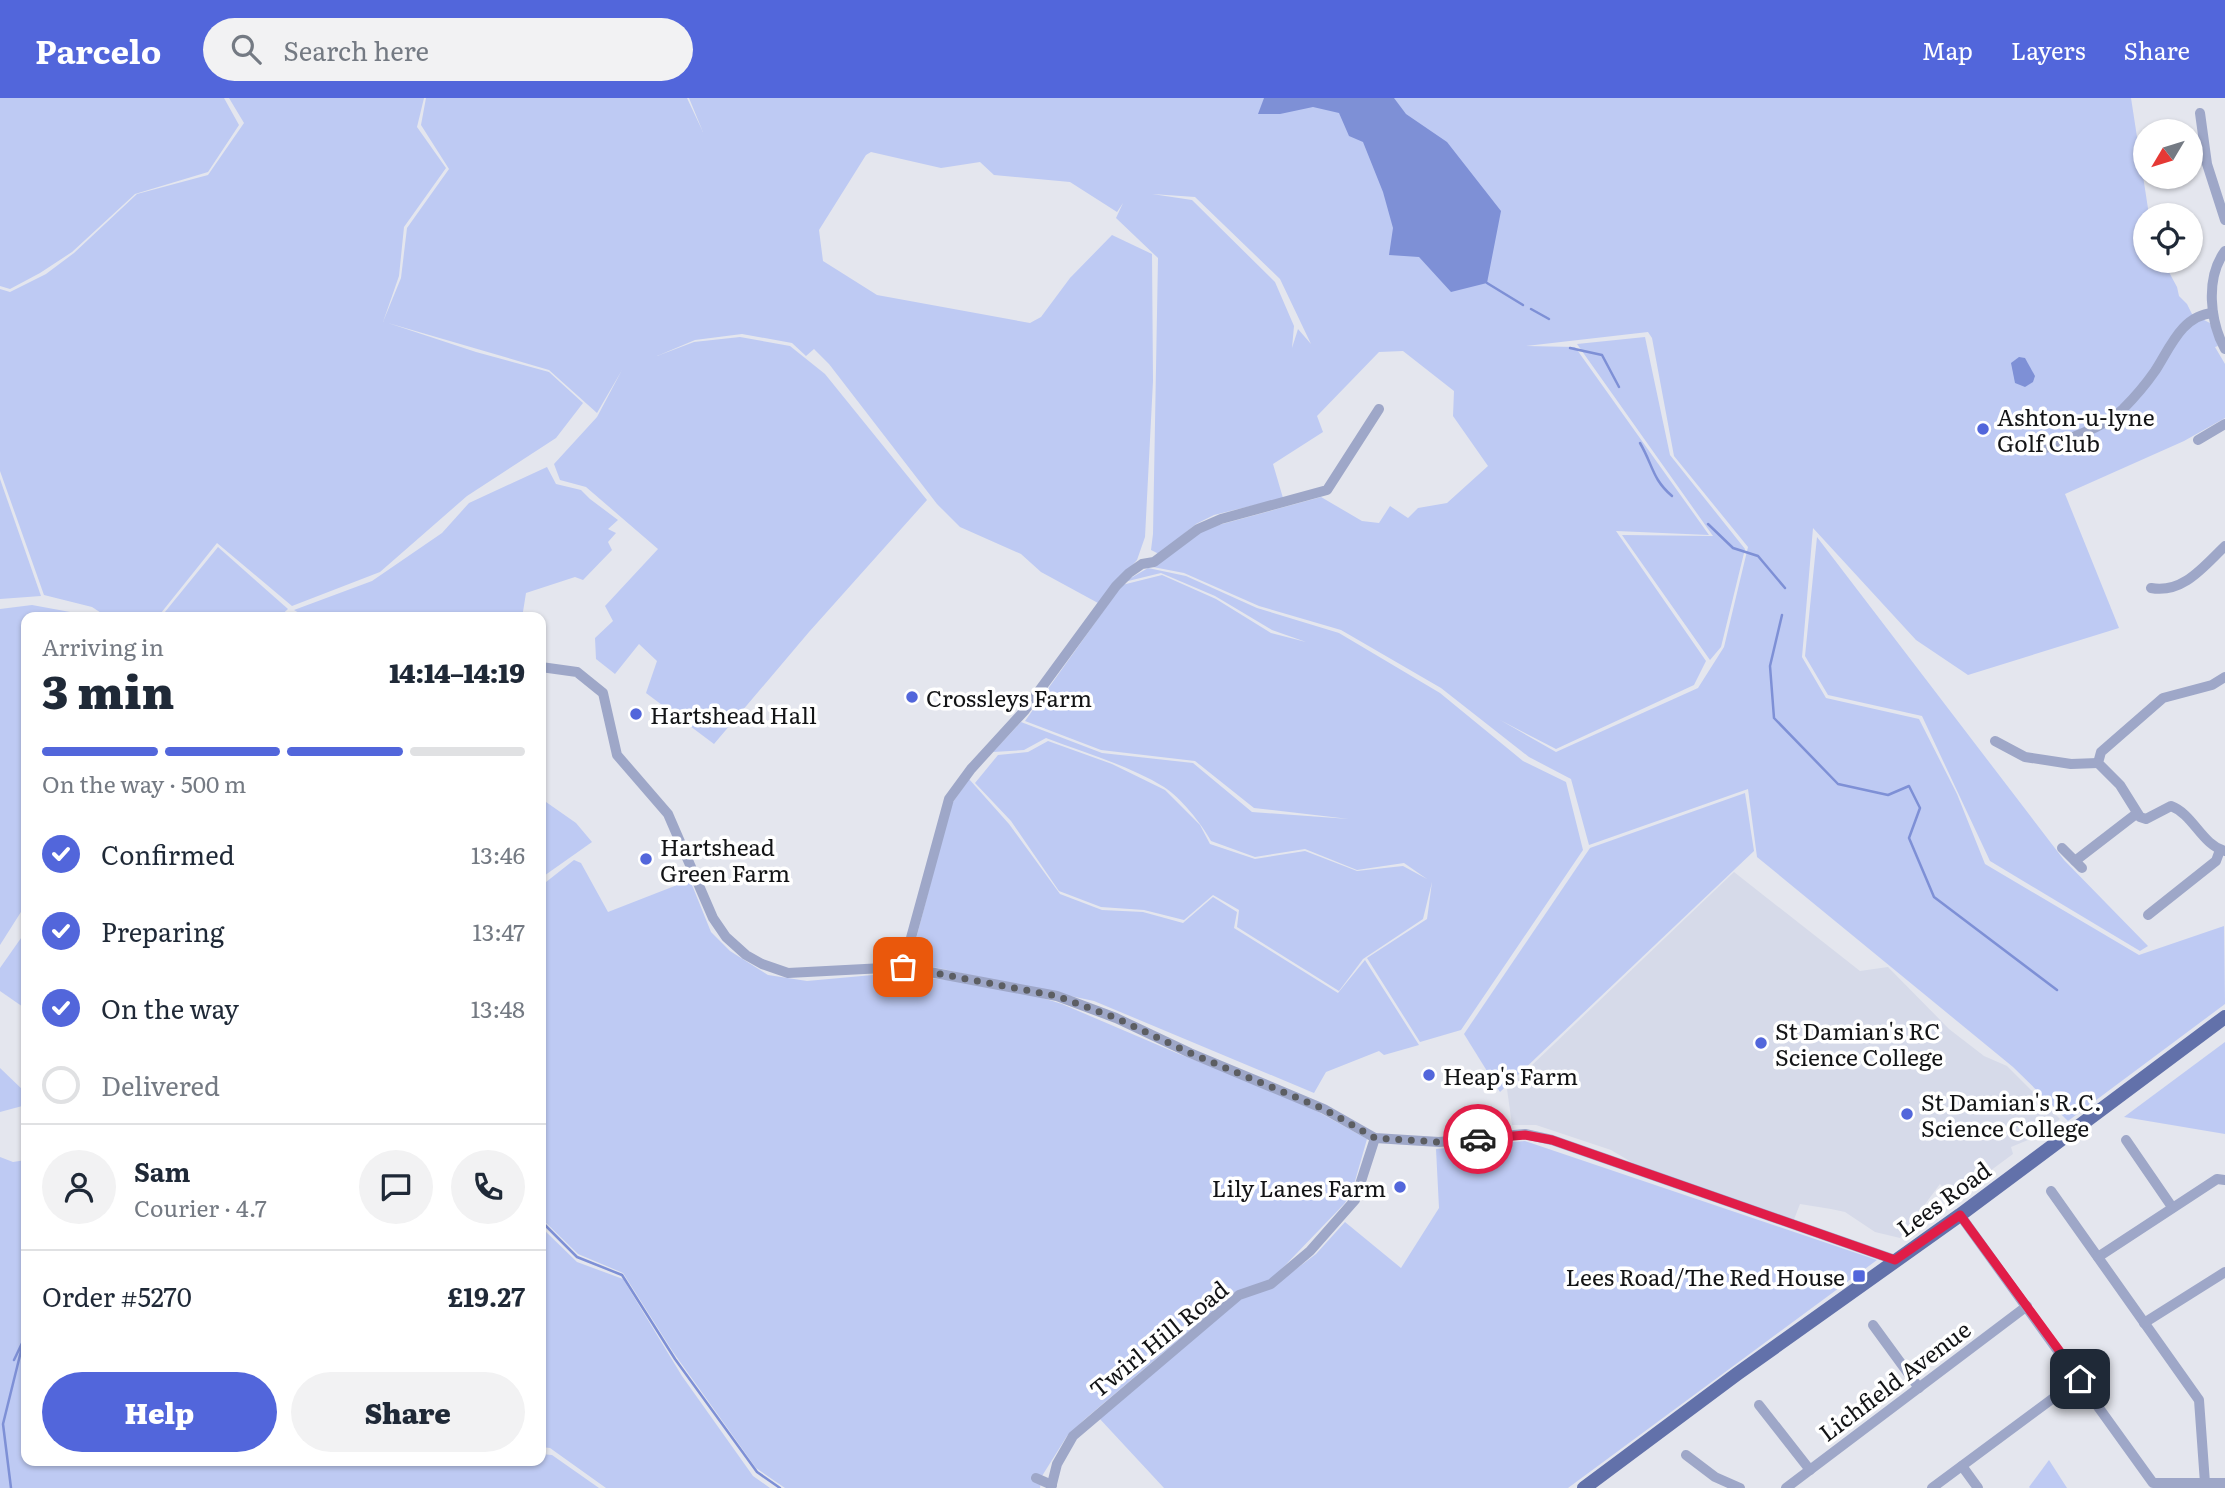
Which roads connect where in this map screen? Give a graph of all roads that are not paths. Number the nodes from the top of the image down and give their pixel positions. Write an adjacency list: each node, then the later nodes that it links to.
1 (2200, 113): 2 (street)
2 (2225, 220)
3 (2225, 251): 4 (street)
4 (2213, 313): 5 (street); 9 (street)
5 (2225, 349)
6 (1379, 409): 20 (street)
7 (2225, 424): 8 (street)
8 (2198, 440)
9 (2046, 448)
10 (2225, 546): 11 (street)
11 (2151, 588)
12 (546, 668): 20 (street)
13 (2225, 677): 15 (street)
14 (1995, 741): 15 (street)
15 (2098, 763): 16 (street)
16 (2137, 814): 17 (street); 18 (street)
17 (2062, 848)
18 (2222, 850): 19 (street)
19 (2148, 915)
20 (903, 967): 22 (street)
21 (2225, 1017): 27 (main road, Lees Road)
22 (1375, 1138): 29 (street); 44 (street, Twirl Hill Road)
23 (2126, 1140): 26 (street)
24 (2225, 1180): 26 (street)
25 (2051, 1191): 28 (street)
26 (2172, 1207): 28 (street)
27 (1960, 1215): 29 (main road, Lees Road); 32 (street)
28 (2098, 1257): 33 (street)
29 (1895, 1260): 45 (main road, Lees Road)
30 (2221, 1275): 31 (street); 33 (street)
31 (2225, 1287)
32 (2026, 1306): 35 (street); 36 (street, Lichfield Avenue)
33 (2144, 1323): 42 (street)
34 (1872, 1325): 36 (street)
35 (2080, 1379): 39 (street); 42 (street)
36 (1919, 1388): 40 (street, Lichfield Avenue)
37 (1759, 1405): 40 (street)
38 (1686, 1455): 46 (street)
39 (1962, 1466): 48 (street); 49 (street)
40 (1810, 1470): 47 (street, Lichfield Avenue)
41 (1037, 1478): 44 (street, Twirl Hill Road)
42 (2205, 1483): 43 (street)
43 (2225, 1483)
44 (1051, 1487)
45 (1584, 1488)
46 (1740, 1488)
47 (1786, 1488)
48 (1932, 1488)
49 (1978, 1488)

